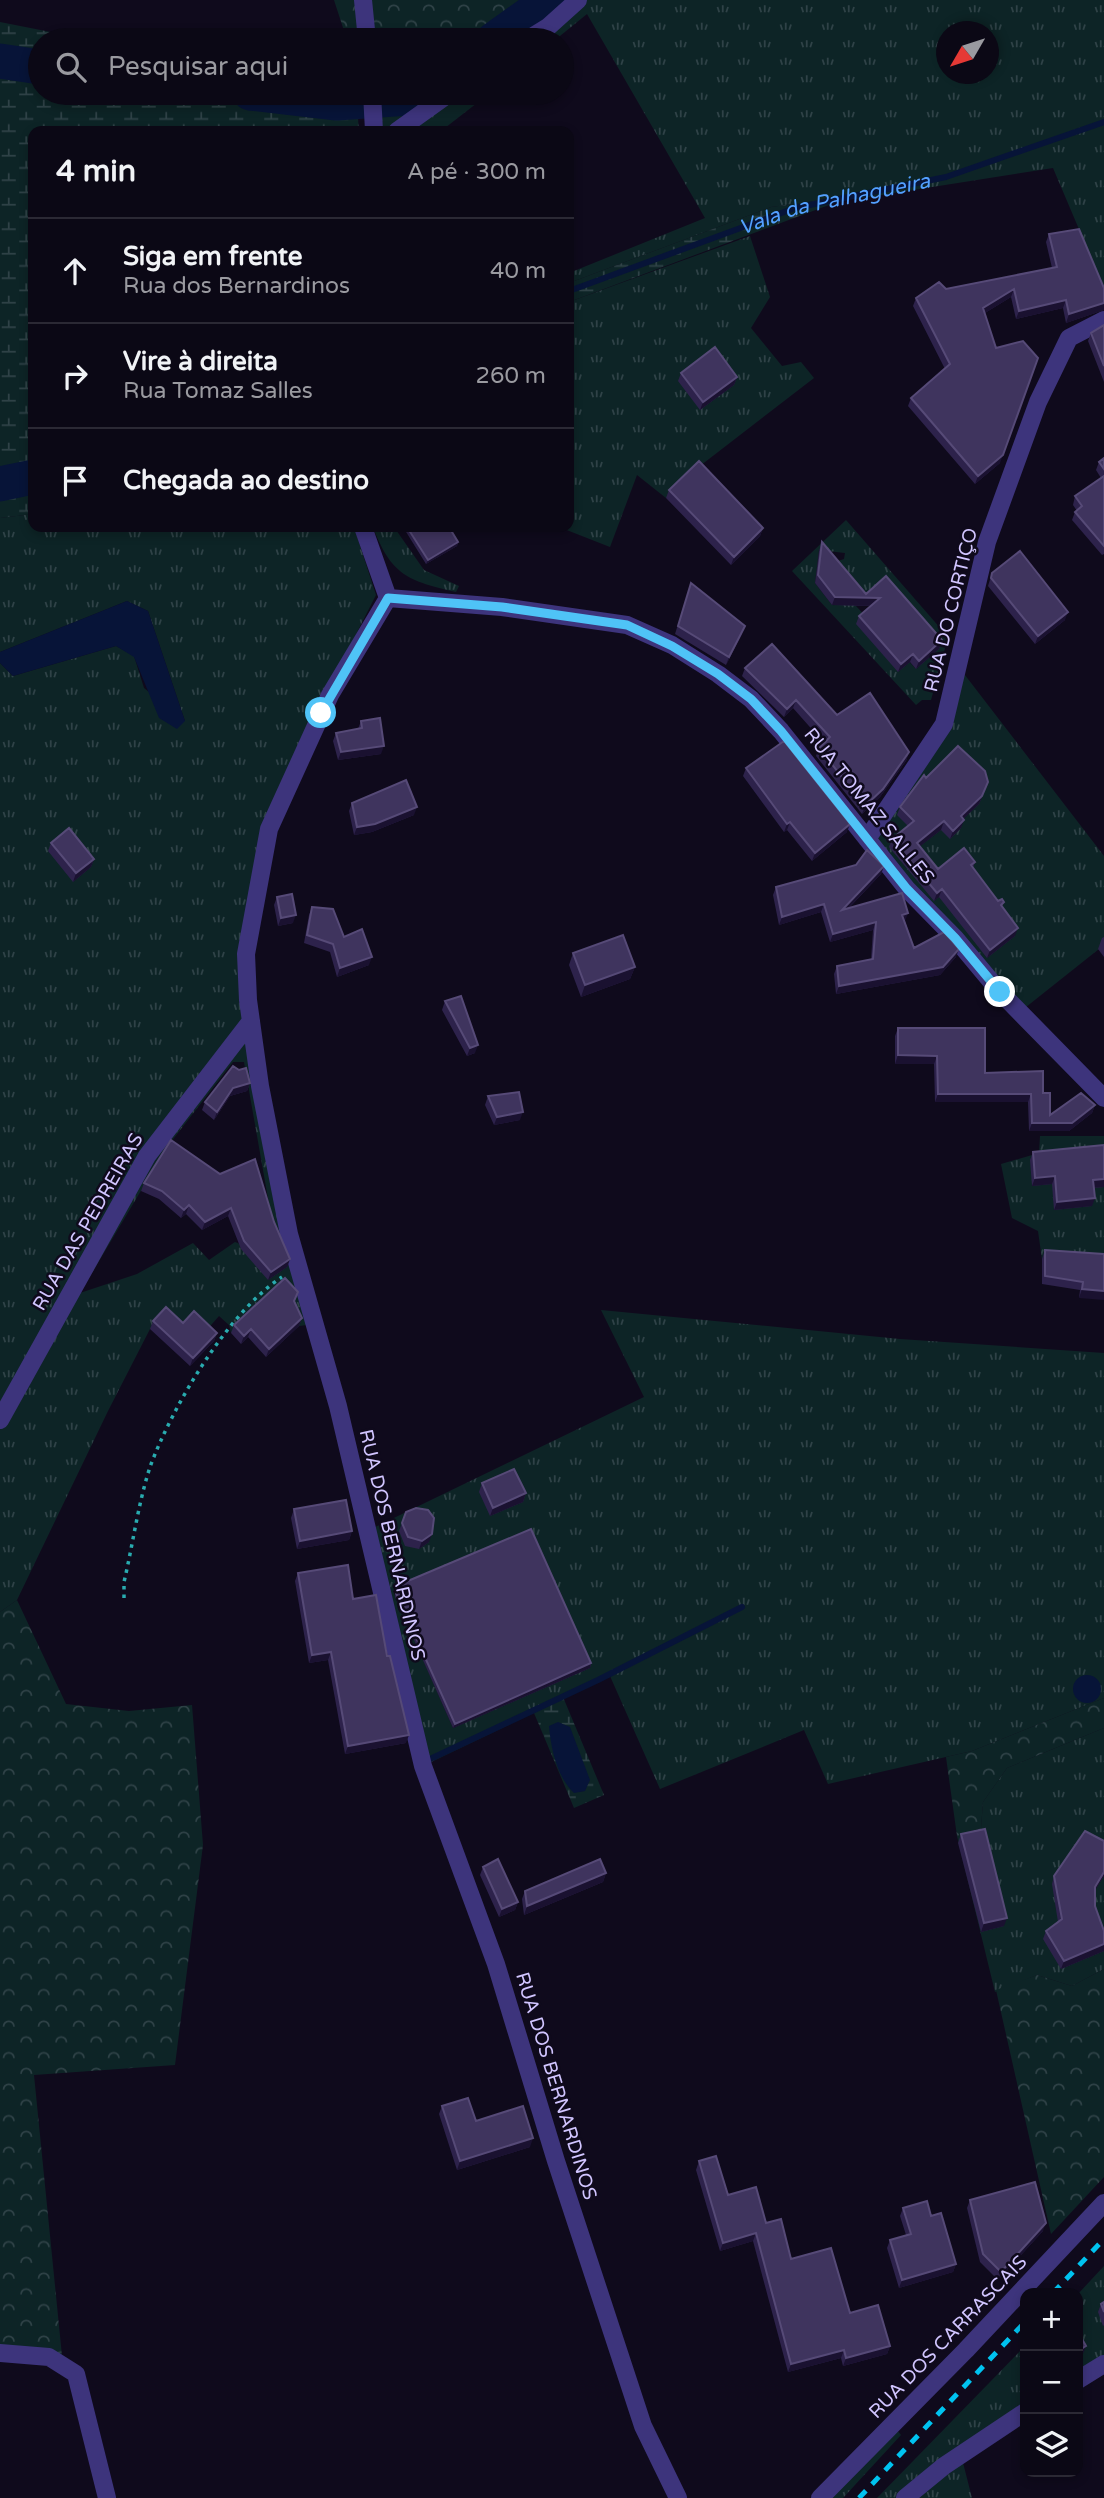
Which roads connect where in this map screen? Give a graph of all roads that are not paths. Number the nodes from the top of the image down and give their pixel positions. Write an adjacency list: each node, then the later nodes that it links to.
1 (363, 0): 3 (street)
2 (578, 0): 4 (street)
3 (366, 28)
4 (546, 28)
5 (373, 105): 7 (street)
6 (433, 105): 8 (street)
7 (375, 126)
8 (404, 126)
9 (1104, 320): 12 (street, RUA DO CORTIÇO)
10 (365, 532): 11 (street)
11 (388, 598): 12 (street, RUA TOMAZ SALLES); 13 (street, RUA DOS BERNARDINOS)
12 (867, 839): 14 (street, RUA TOMAZ SALLES)
13 (251, 1021): 15 (street, RUA DAS PEDREIRAS); 22 (street, RUA DOS BERNARDINOS)
14 (1104, 1098)
15 (0, 1420)
16 (1104, 2203): 23 (street, RUA DOS CARRASCAIS)
17 (0, 2353): 21 (street)
18 (1104, 2364): 19 (street)
19 (1083, 2377)
20 (1022, 2414): 24 (street)
21 (107, 2498)
22 (678, 2498)
23 (821, 2498)
24 (905, 2498)

